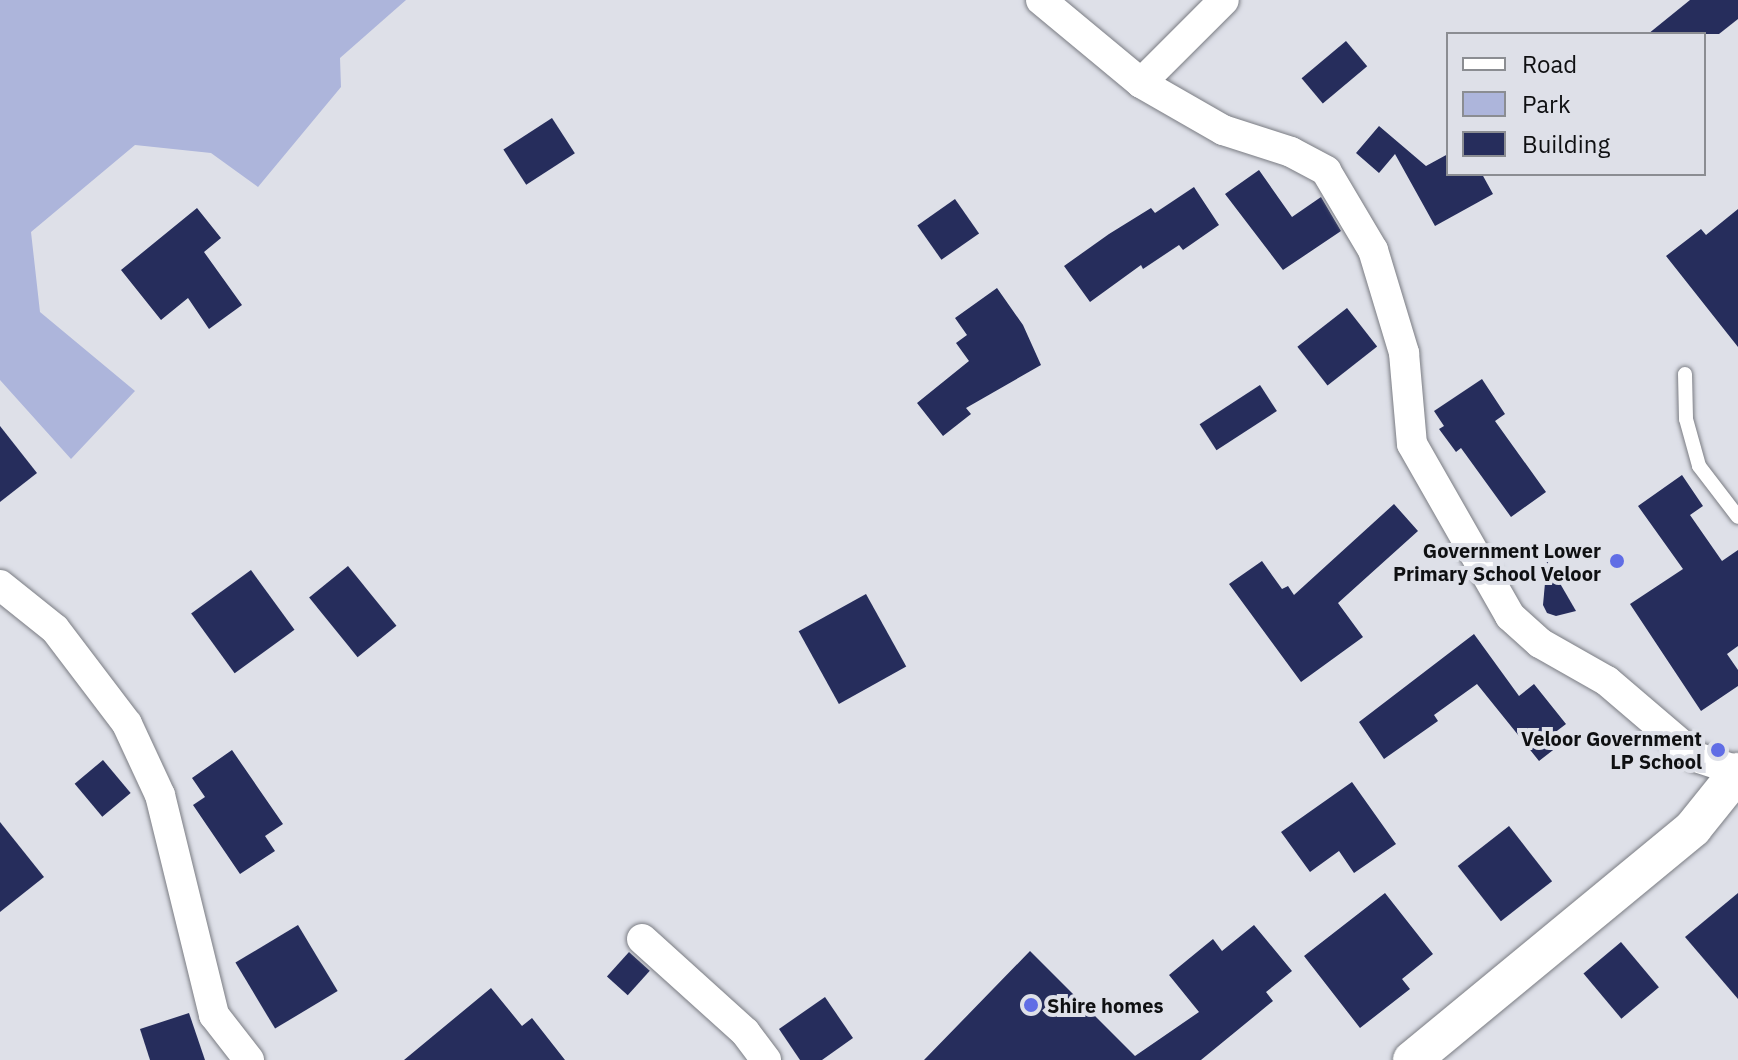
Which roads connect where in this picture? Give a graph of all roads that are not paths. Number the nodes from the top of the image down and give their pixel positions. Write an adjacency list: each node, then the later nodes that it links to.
1 (1041, 0): 3 (street)
2 (1224, 0): 3 (street)
3 (1141, 83): 7 (street)
4 (1685, 374): 5 (lane)
5 (1738, 517)
6 (0, 585): 9 (street)
7 (1738, 772): 11 (street)
8 (642, 939): 10 (street)
9 (249, 1060)
10 (766, 1060)
11 (1412, 1060)

